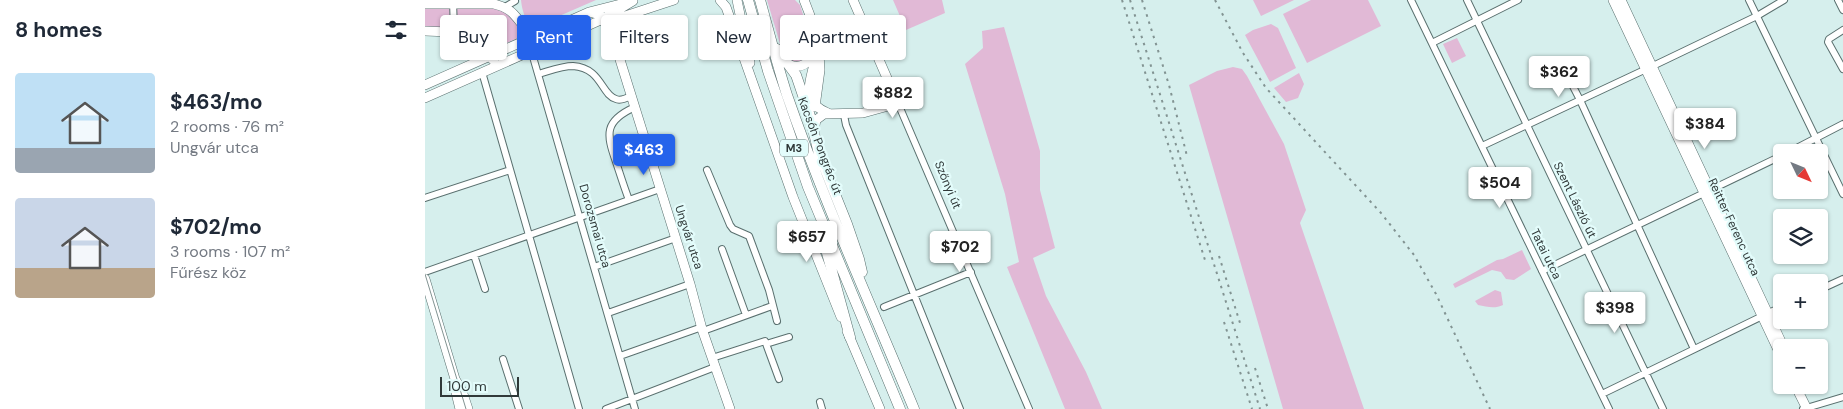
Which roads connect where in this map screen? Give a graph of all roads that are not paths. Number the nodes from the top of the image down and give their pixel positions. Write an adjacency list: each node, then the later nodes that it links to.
1 (515, 0): 20 (street)
2 (634, 0): 22 (street); 25 (street)
3 (675, 0): 26 (street)
4 (720, 0): 61 (street)
5 (737, 0): 61 (street)
6 (749, 0): 78 (main road, Kacsóh Pongrác út / M3)
7 (760, 0): 35 (main road, Kacsóh Pongrác út / M3)
8 (804, 0): 27 (street)
9 (853, 0): 58 (street, Szőnyi út)
10 (1411, 0): 36 (street, Tatai utca)
11 (1467, 0): 31 (street, Szent László út)
12 (1519, 0): 31 (street)
13 (1613, 0): 48 (street, Reitter Ferenc utca)
14 (1621, 0): 48 (street, Reitter Ferenc utca)
15 (1749, 0): 28 (street)
16 (1784, 0): 28 (street)
17 (1838, 0): 21 (street)
18 (453, 2): 19 (street); 20 (street); 23 (street)
19 (425, 4)
20 (509, 9): 30 (street)
21 (1843, 10)
22 (589, 12): 24 (street); 29 (street)
23 (453, 15)
24 (582, 15)
25 (610, 15)
26 (628, 15)
27 (808, 15)
28 (1757, 16): 48 (street); 67 (street)
29 (601, 17)
30 (517, 18)
31 (1477, 20): 36 (street); 65 (street, Szent László út)
32 (1843, 30): 49 (street)
33 (425, 31): 34 (street)
34 (440, 32)
35 (771, 38): 47 (main road); 95 (main road, Kacsóh Pongrác út / M3)
36 (1431, 43): 69 (street, Tatai utca)
37 (517, 56): 46 (street)
38 (480, 60): 52 (street)
39 (492, 60): 46 (street)
40 (534, 60): 51 (street, Dorozsmai utca)
41 (620, 60): 54 (street, Ungvár utca)
42 (809, 60): 47 (street)
43 (814, 60): 59 (street)
44 (820, 60): 53 (street)
45 (1560, 61): 57 (street)
46 (502, 63): 50 (street)
47 (789, 65): 66 (main road)
48 (1649, 68): 57 (street); 74 (street, Reitter Ferenc utca)
49 (1843, 69)
50 (482, 72): 55 (street); 71 (street)
51 (538, 74): 56 (street); 79 (street, Dorozsmai utca)
52 (425, 85)
53 (817, 92): 59 (street); 63 (street)
54 (631, 96): 56 (street); 60 (street, Ungvár utca)
55 (425, 98)
56 (619, 100): 60 (street)
57 (1580, 100): 65 (street); 80 (street)
58 (897, 101): 63 (street); 89 (street, Szőnyi út)
59 (815, 106): 62 (street); 66 (street)
60 (635, 107): 73 (street, Ungvár utca); 77 (street)
61 (761, 107): 106 (street)
62 (828, 113): 63 (street); 66 (street)
63 (843, 115): 96 (street)
64 (1843, 124): 67 (street)
65 (1527, 125): 69 (street); 84 (street, Szent László út)
66 (813, 130): 95 (main road)
67 (1816, 139): 68 (street); 75 (street)
68 (1806, 144)
69 (1481, 146): 87 (street, Tatai utca)
70 (1773, 160): 74 (street)
71 (510, 170): 76 (street); 81 (street)
72 (707, 170): 97 (street)
73 (660, 189): 77 (street); 82 (street, Ungvár utca)
74 (1708, 192): 80 (street); 102 (street, Reitter Ferenc utca)
75 (1843, 194)
76 (425, 198)
77 (629, 200): 79 (street)
78 (817, 210): 106 (main road); 132 (main road, Kacsóh Pongrác út / M3)
79 (579, 218): 81 (street); 86 (street, Dorozsmai utca)
80 (1636, 226): 84 (street); 110 (street)
81 (529, 235): 85 (street); 127 (street)
82 (676, 238): 86 (street); 92 (street, Ungvár utca)
83 (722, 250): 101 (street)
84 (1587, 250): 87 (street); 115 (street, Szent László út)
85 (475, 255): 88 (street); 94 (street)
86 (594, 267): 100 (street, Dorozsmai utca)
87 (1542, 271): 118 (street, Tatai utca)
88 (425, 272)
89 (971, 272): 96 (street); 135 (street, Szőnyi út)
90 (425, 279): 116 (street)
91 (1843, 279): 93 (street)
92 (690, 284): 100 (street); 104 (street, Ungvár utca)
93 (1828, 286)
94 (485, 289)
95 (865, 291): 133 (main road, Kacsóh Pongrác út / M3)
96 (913, 296): 98 (street); 134 (street)
97 (772, 306): 101 (street); 103 (street)
98 (884, 307)
99 (1773, 311): 102 (street)
100 (608, 313): 111 (street, Dorozsmai utca)
101 (746, 315): 104 (street)
102 (1765, 315): 107 (street, Reitter Ferenc utca); 108 (street, Reitter Ferenc utca); 110 (street)
103 (777, 321)
104 (702, 329): 111 (street); 112 (street, Ungvár utca)
105 (789, 337): 109 (street)
106 (850, 337): 131 (street)
107 (1774, 339)
108 (1779, 339)
109 (766, 344): 112 (street); 117 (street)
110 (1694, 349): 115 (street)
111 (621, 356): 122 (street, Dorozsmai utca)
112 (712, 358): 114 (street, Ungvár utca)
113 (503, 359): 126 (street)
114 (715, 367): 122 (street); 130 (street, Ungvár utca)
115 (1645, 372): 118 (street); 137 (street, Szent László út)
116 (455, 379): 124 (street); 125 (street)
117 (779, 379)
118 (1602, 394): 136 (street, Tatai utca)
119 (1800, 394): 123 (street)
120 (1804, 394): 123 (street)
121 (1843, 397): 123 (street)
122 (632, 399): 128 (street); 129 (street, Dorozsmai utca)
123 (1808, 408)
124 (460, 409)
125 (468, 409)
126 (519, 409)
127 (579, 409)
128 (606, 409)
129 (635, 409)
130 (729, 409)
131 (880, 409)
132 (900, 409)
133 (914, 409)
134 (960, 409)
135 (1029, 409)
136 (1609, 409)
137 (1663, 409)

